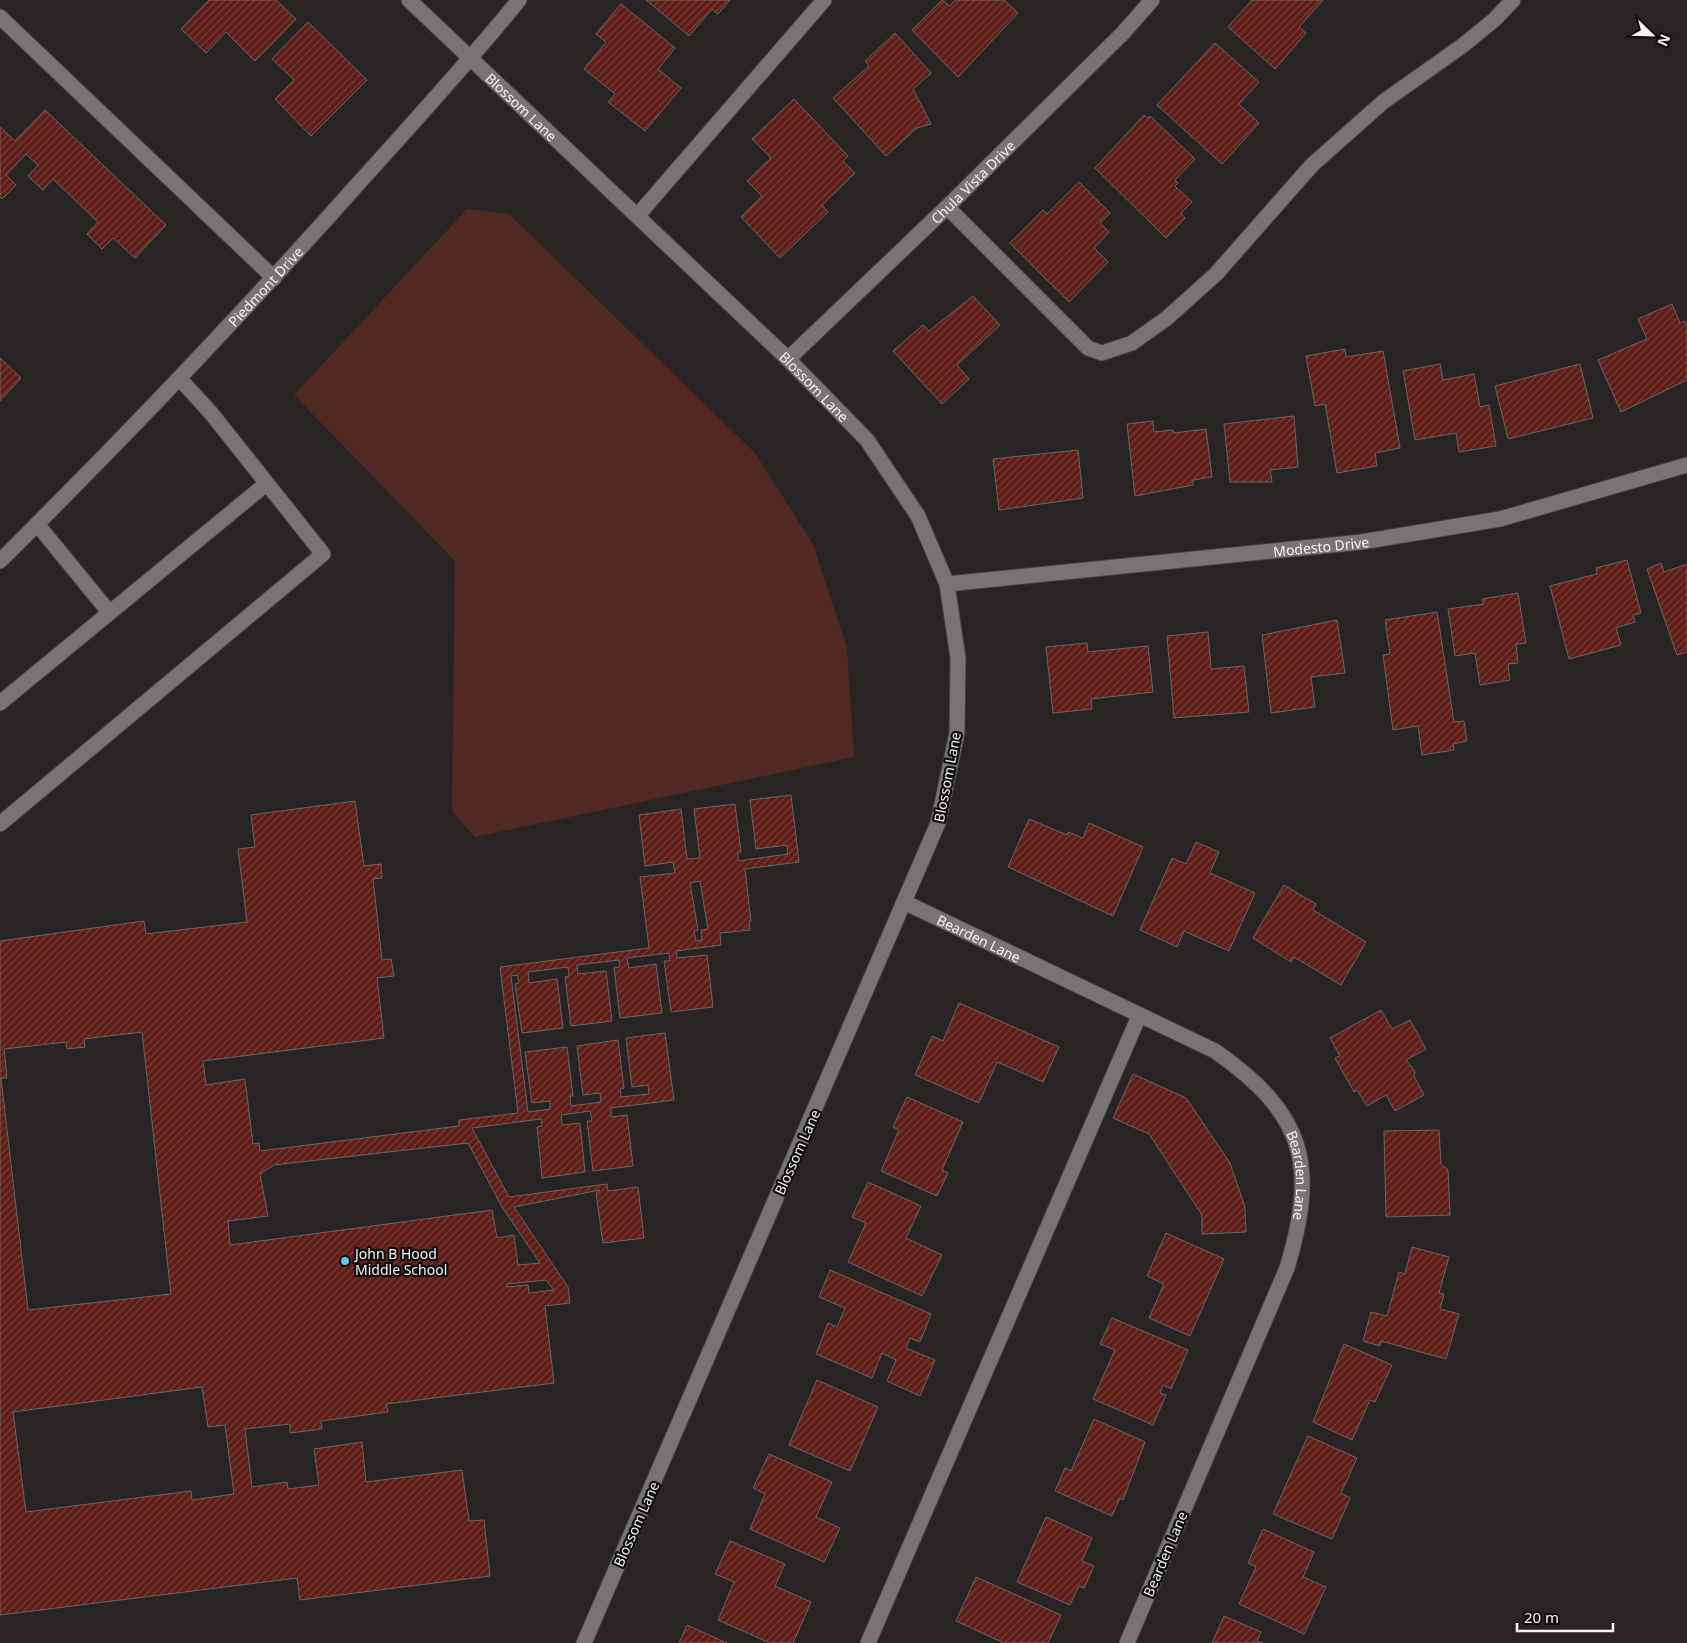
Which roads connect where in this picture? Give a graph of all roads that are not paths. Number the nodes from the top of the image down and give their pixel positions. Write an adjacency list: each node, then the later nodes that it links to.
1 (409, 0): 7 (street, Blossom Lane)
2 (518, 0): 7 (street, Piedmont Drive)
3 (824, 0): 9 (street)
4 (1152, 0): 8 (street, Chula Vista Drive)
5 (1513, 0): 8 (street)
6 (0, 17): 10 (street)
7 (471, 58): 9 (street, Blossom Lane); 10 (street, Piedmont Drive)
8 (947, 207): 11 (street, Chula Vista Drive)
9 (638, 215): 11 (street, Blossom Lane)
10 (274, 278): 12 (street, Piedmont Drive)
11 (788, 359): 17 (street, Blossom Lane)
12 (180, 379): 14 (street); 15 (street, Piedmont Drive)
13 (1687, 465): 17 (street, Modesto Drive)
14 (266, 484): 18 (street); 20 (street)
15 (37, 524): 16 (street, Piedmont Drive); 18 (street)
16 (0, 561)
17 (946, 584): 21 (street, Blossom Lane)
18 (108, 612): 19 (street)
19 (0, 703)
20 (0, 824)
21 (906, 903): 22 (street, Bearden Lane); 23 (street, Blossom Lane)
22 (1139, 1016): 24 (street); 25 (street, Bearden Lane)
23 (584, 1643)
24 (868, 1643)
25 (1127, 1643)

